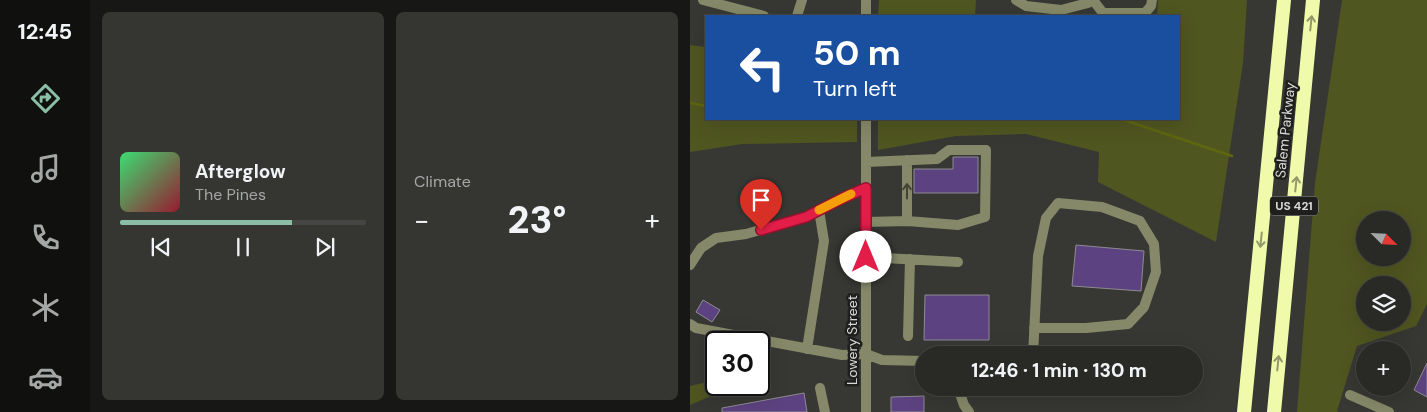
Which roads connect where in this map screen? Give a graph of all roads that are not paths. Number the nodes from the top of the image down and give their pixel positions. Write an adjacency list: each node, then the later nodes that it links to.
1 (703, 0): 9 (street)
2 (802, 0): 10 (street)
3 (866, 0): 11 (street)
4 (1016, 0): 5 (street)
5 (1092, 0): 6 (street)
6 (1152, 0)
7 (1284, 0): 38 (highway, Salem Parkway / US 421, one-way to 38)
8 (1314, 0): 39 (highway, Salem Parkway / US 421, one-way to 8)
9 (760, 15)
10 (798, 15)
11 (866, 15)
12 (866, 120): 14 (street, Lowery Street)
13 (907, 160): 14 (street); 17 (street, one-way to 13); 17 (street)
14 (866, 162): 15 (street, Lowery Street)
15 (866, 188): 16 (street); 18 (street, Lowery Street)
16 (819, 210): 22 (street); 27 (street)
17 (907, 221): 18 (street)
18 (866, 222): 19 (street, Lowery Street)
19 (866, 257): 20 (street); 28 (street, Lowery Street)
20 (910, 259): 21 (street); 25 (street)
21 (958, 262)
22 (690, 265)
23 (690, 324): 27 (street)
24 (1034, 328): 24 (street); 26 (street)
25 (908, 336)
26 (1033, 346)
27 (807, 349): 28 (street)
28 (866, 354): 29 (street); 36 (street, Lowery Street)
29 (906, 360): 30 (street); 31 (street)
30 (915, 360)
31 (915, 364)
32 (820, 388): 35 (street)
33 (1350, 395): 40 (street)
34 (961, 396): 37 (street)
35 (825, 412)
36 (866, 412)
37 (969, 412)
38 (1244, 412)
39 (1274, 412)
40 (1389, 412)

